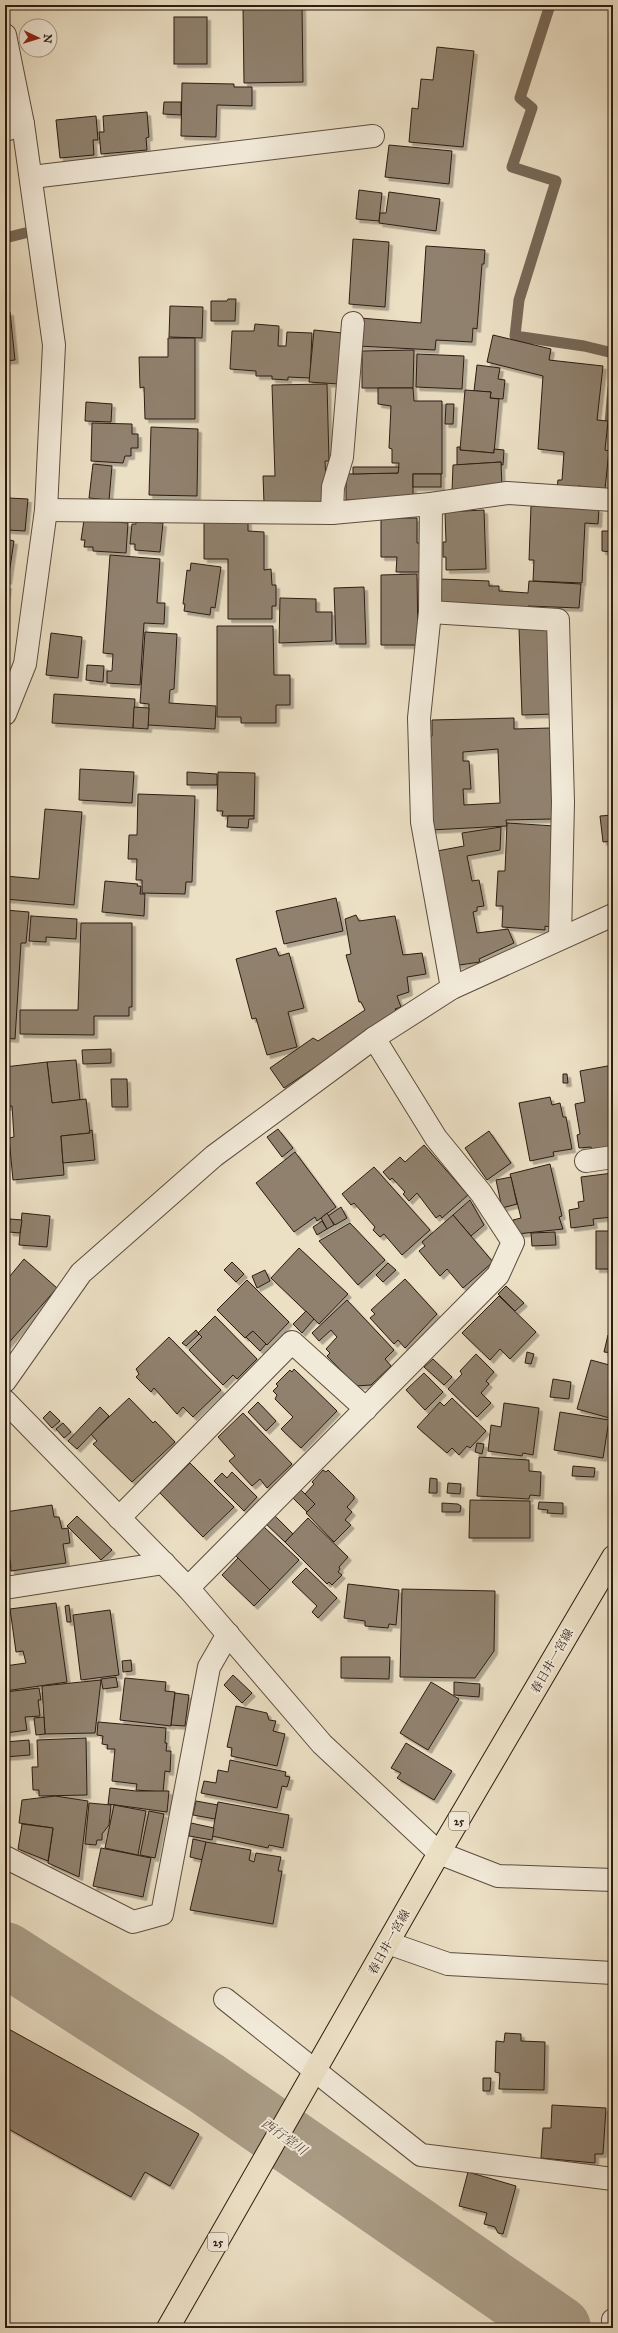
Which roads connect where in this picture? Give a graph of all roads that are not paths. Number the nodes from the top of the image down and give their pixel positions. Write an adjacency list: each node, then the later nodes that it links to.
1 (5, 35): 2 (street)
2 (14, 127): 4 (street)
3 (374, 136): 4 (street)
4 (32, 177): 8 (street)
5 (353, 323): 9 (street)
6 (613, 500): 7 (street)
7 (431, 504): 9 (street); 10 (street)
8 (46, 510): 9 (street); 11 (street)
9 (332, 513)
10 (430, 612): 13 (street); 14 (street)
11 (5, 714)
12 (613, 915): 13 (street)
13 (560, 938): 14 (street)
14 (452, 988): 15 (street)
15 (374, 1038): 18 (street); 20 (street)
16 (613, 1157): 17 (street)
17 (586, 1161)
18 (5, 1381)
19 (5, 1401): 21 (street)
20 (366, 1409): 21 (street); 25 (street)
21 (119, 1518): 23 (street)
22 (613, 1557): 27 (main road, 春日井一宮線 / 25)
23 (164, 1563): 24 (street); 25 (street)
24 (5, 1588)
25 (188, 1588): 26 (street)
26 (228, 1634): 27 (street); 28 (street)
27 (440, 1853): 29 (street); 30 (main road, 春日井一宮線 / 25)
28 (5, 1857)
29 (613, 1880)
30 (388, 1943): 31 (street); 33 (main road, 春日井一宮線 / 25)
31 (613, 1974)
32 (226, 1999): 33 (street)
33 (312, 2079): 34 (street); 35 (main road, 春日井一宮線 / 25)
34 (613, 2179)
35 (168, 2328)

